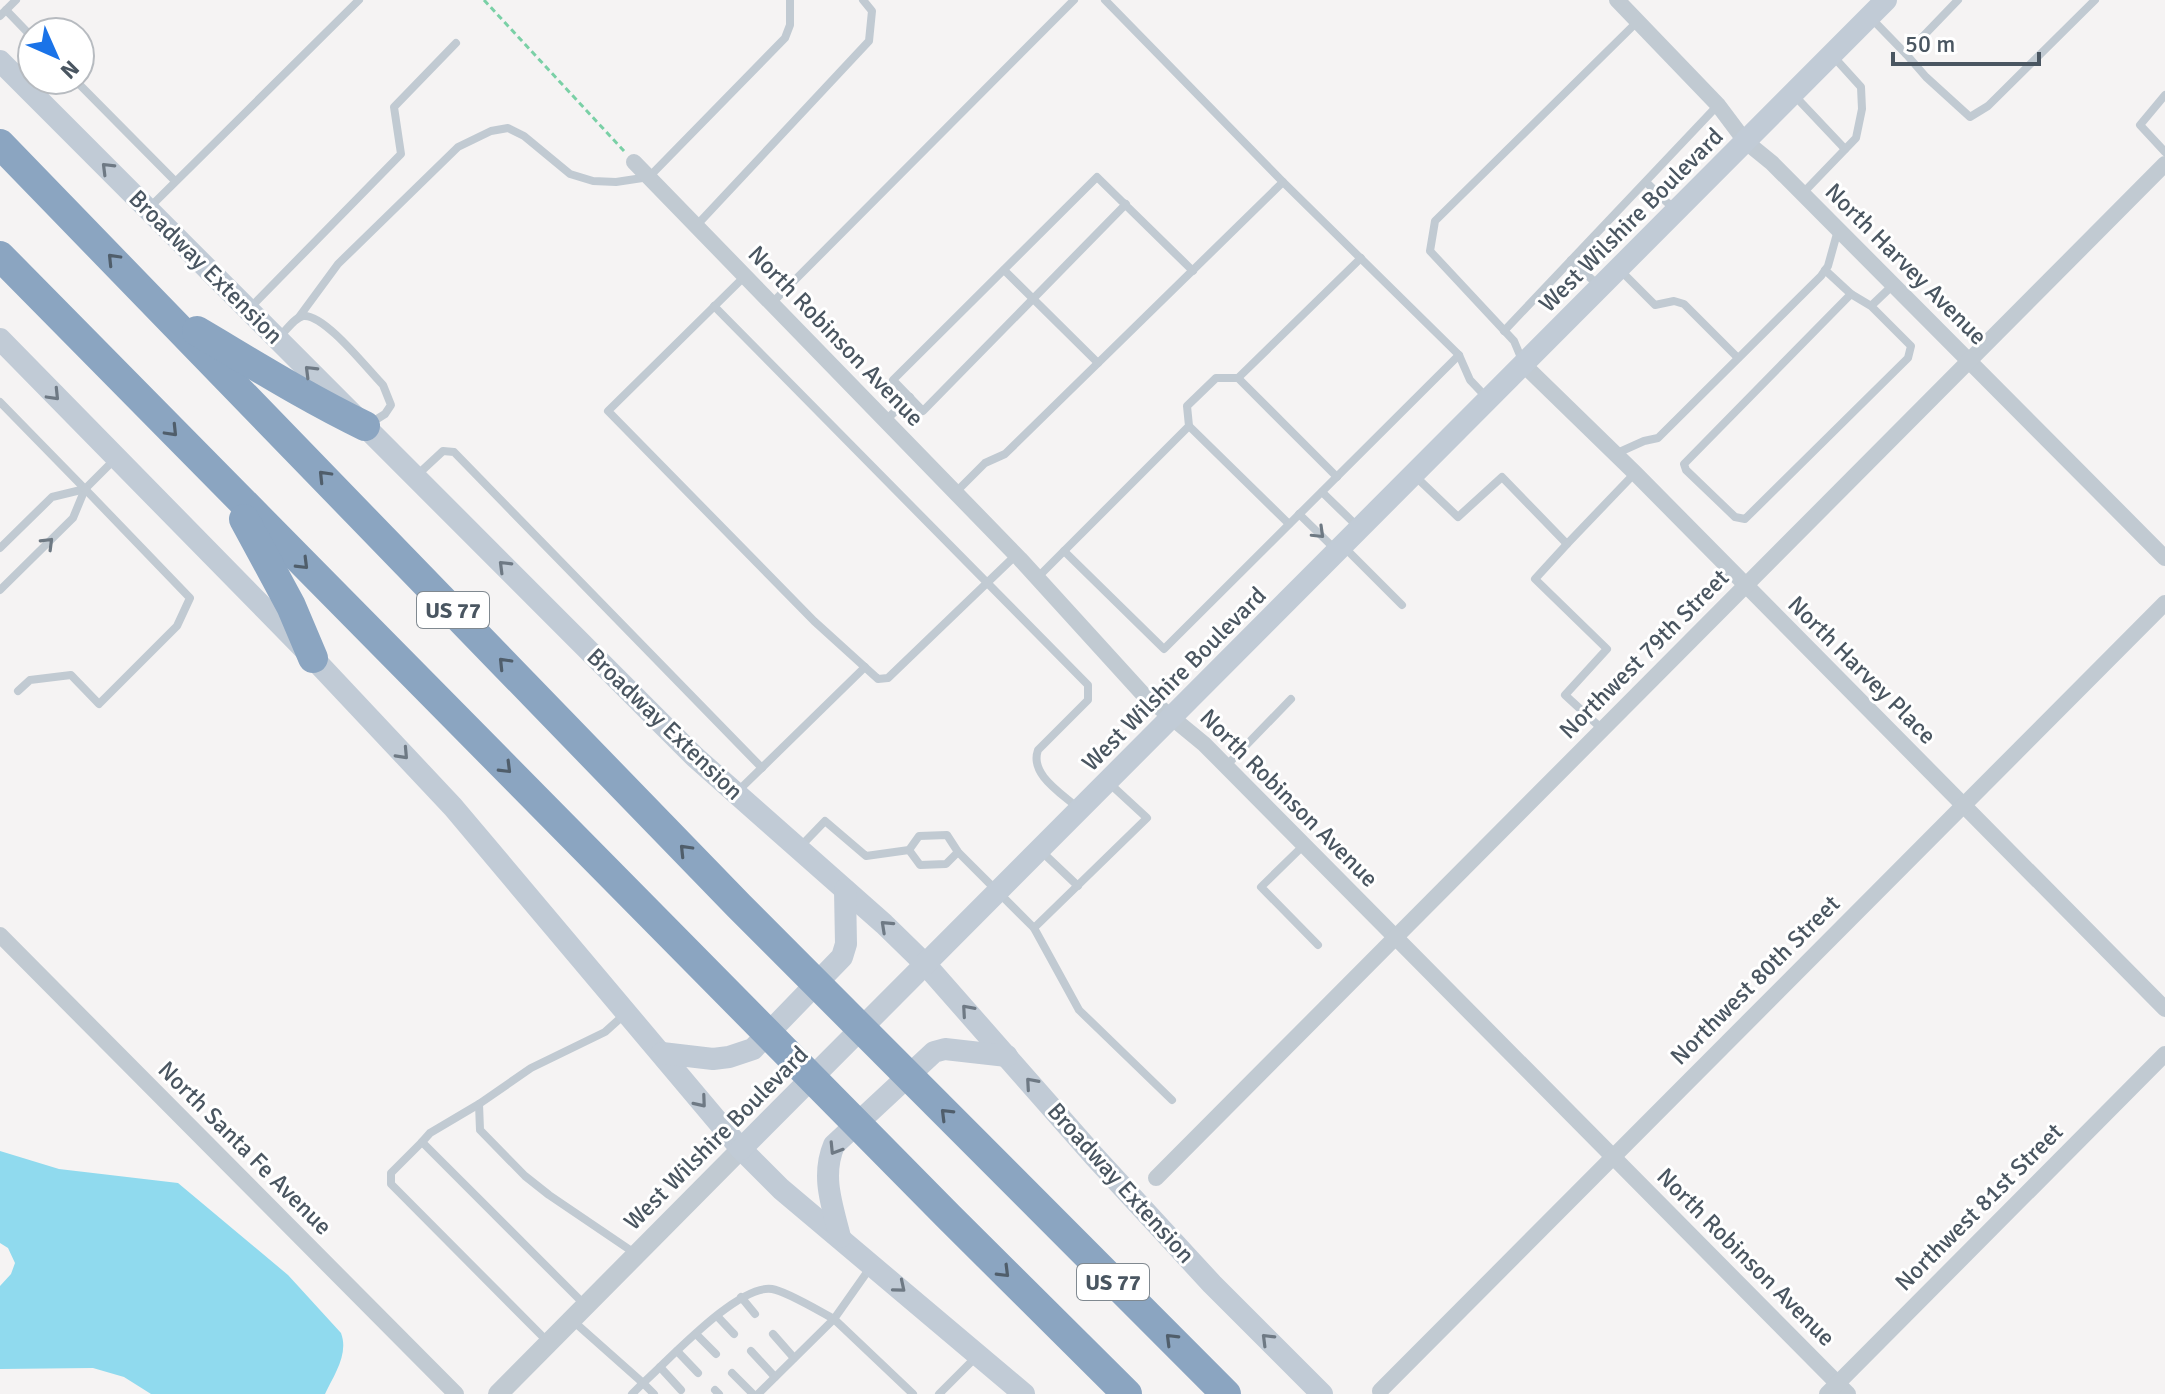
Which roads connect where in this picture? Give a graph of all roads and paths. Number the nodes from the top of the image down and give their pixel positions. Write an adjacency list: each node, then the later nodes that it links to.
1 (16, 0): 12 (lane)
2 (359, 0): 30 (lane)
3 (484, 0): 27 (path)
4 (790, 0): 29 (lane)
5 (863, 0): 37 (lane)
6 (1074, 0): 51 (lane)
7 (1105, 0): 31 (lane)
8 (1617, 0): 14 (street, North Harvey Avenue)
9 (1886, 0): 13 (main road, West Wilshire Boulevard)
10 (1958, 0): 16 (lane)
11 (2095, 0): 16 (lane)
12 (3, 13)
13 (1870, 17): 16 (lane); 17 (main road, West Wilshire Boulevard)
14 (1638, 21): 22 (street, North Harvey Avenue); 57 (lane)
15 (456, 43): 54 (lane)
16 (1906, 54)
17 (1832, 55): 19 (main road, West Wilshire Boulevard); 25 (lane)
18 (0, 61): 35 (main road, Broadway Extension, one-way to 18)
19 (1793, 94): 23 (main road, West Wilshire Boulevard); 25 (lane)
20 (2165, 95): 26 (lane)
21 (91, 96): 30 (lane)
22 (1718, 105): 23 (street, North Harvey Avenue); 32 (lane)
23 (1745, 141): 33 (street, North Harvey Avenue); 36 (main road, West Wilshire Boulevard)
24 (0, 144): 55 (highway, US 77, one-way to 24)
25 (1845, 149): 33 (lane)
26 (2165, 152)
27 (634, 162): 29 (street, North Robinson Avenue)
28 (2165, 164): 62 (street, Northwest 79th Street)
29 (649, 177): 37 (street, North Robinson Avenue); 56 (lane)
30 (175, 181): 35 (lane)
31 (1283, 182): 40 (lane); 45 (lane)
32 (1646, 182): 36 (lane); 41 (lane)
33 (1803, 193): 38 (street, North Harvey Avenue)
34 (1126, 204): 43 (lane); 45 (lane); 50 (lane)
35 (148, 209): 54 (main road, Broadway Extension)
36 (1676, 211): 42 (main road, West Wilshire Boulevard)
37 (696, 227): 46 (street, North Robinson Avenue)
38 (1838, 229): 44 (lane); 47 (street, North Harvey Avenue)
39 (0, 256): 79 (highway, US 77, one-way to 79)
40 (1361, 258): 60 (lane); 65 (lane)
41 (1571, 260): 48 (lane); 57 (lane)
42 (1619, 269): 48 (main road, West Wilshire Boulevard); 61 (lane)
43 (1004, 270): 50 (lane); 66 (lane)
44 (1825, 270): 49 (lane); 61 (lane)
45 (1193, 271): 63 (lane)
46 (744, 277): 51 (street, North Robinson Avenue); 52 (lane)
47 (1894, 285): 53 (lane); 62 (street, North Harvey Avenue)
48 (1600, 288): 64 (main road, West Wilshire Boulevard)
49 (1851, 294): 53 (lane); 53 (lane)
50 (1033, 299): 63 (lane); 66 (lane)
51 (770, 304): 69 (street, North Robinson Avenue)
52 (714, 306): 92 (lane); 98 (lane)
53 (1871, 306)
54 (249, 310): 58 (main road, Broadway Extension)
55 (167, 315): 70 (highway); 167 (highway, US 77, one-way to 55)
56 (299, 317): 58 (lane); 70 (lane)
57 (1504, 331): 64 (lane)
58 (277, 338): 70 (main road, Broadway Extension, one-way to 58)
59 (0, 339): 73 (main road, one-way to 73)
60 (1459, 355): 67 (lane); 77 (lane)
61 (1738, 358): 72 (lane)
62 (1969, 361): 90 (street, North Harvey Avenue); 93 (street, Northwest 79th Street)
63 (1098, 363): 81 (lane)
64 (1524, 365): 67 (main road, West Wilshire Boulevard); 72 (street, North Harvey Place)
65 (1238, 378): 71 (lane); 77 (lane)
66 (910, 397): 69 (lane)
67 (1489, 400): 75 (main road, West Wilshire Boulevard)
68 (0, 402): 78 (lane)
69 (885, 421): 81 (street, North Robinson Avenue)
70 (365, 426): 76 (main road, Broadway Extension)
71 (1189, 426): 83 (lane); 88 (lane)
72 (1615, 454): 74 (street, North Harvey Place)
73 (115, 459): 78 (lane); 97 (main road)
74 (1635, 473): 85 (lane); 93 (street, North Harvey Place)
75 (1415, 475): 84 (main road, West Wilshire Boulevard); 85 (lane)
76 (415, 477): 104 (lane); 106 (main road, Broadway Extension, one-way to 76)
77 (1337, 477): 80 (lane)
78 (85, 489): 86 (lane); 94 (lane, one-way to 78); 99 (lane)
79 (228, 489): 97 (highway); 166 (highway, US 77, one-way to 166)
80 (1322, 492): 82 (lane); 84 (lane)
81 (955, 493): 89 (street, North Robinson Avenue)
82 (1299, 514): 83 (lane); 87 (lane, one-way to 87)
83 (1289, 524): 88 (lane)
84 (1360, 530): 87 (main road, West Wilshire Boulevard)
85 (1567, 544): 102 (lane)
86 (0, 548)
87 (1341, 549): 96 (lane); 101 (main road, West Wilshire Boulevard)
88 (1064, 551): 91 (lane)
89 (1016, 555): 91 (street, North Robinson Avenue); 92 (lane)
90 (2165, 558)
91 (1037, 578): 101 (street, North Robinson Avenue)
92 (987, 583): 98 (lane); 108 (lane)
93 (1745, 587): 102 (street, Northwest 79th Street); 107 (street, North Harvey Place)
94 (0, 590)
95 (2165, 603): 107 (street, Northwest 80th Street)
96 (1402, 605)
97 (313, 658): 123 (main road, one-way to 123)
98 (865, 667): 104 (lane)
99 (18, 691)
100 (1291, 699): 103 (lane)
101 (1173, 718): 103 (street, North Robinson Avenue); 105 (main road, West Wilshire Boulevard)
102 (1602, 729): 119 (street, Northwest 79th Street)
103 (1226, 767): 109 (street, North Robinson Avenue)
104 (762, 768): 106 (lane)
105 (1108, 782): 108 (main road, West Wilshire Boulevard); 114 (lane)
106 (736, 794): 110 (main road, Broadway Extension)
107 (1962, 806): 122 (street, North Harvey Place); 131 (street, Northwest 80th Street)
108 (1081, 810): 112 (main road, West Wilshire Boulevard)
109 (1304, 845): 119 (street, North Robinson Avenue); 120 (lane)
110 (798, 849): 111 (lane); 115 (main road, Broadway Extension)
111 (909, 850): 113 (lane); 113 (lane)
112 (1041, 850): 114 (lane); 116 (main road, West Wilshire Boulevard)
113 (958, 852): 116 (lane)
114 (1078, 886): 117 (lane)
115 (845, 890): 121 (main road, Broadway Extension, one-way to 115); 124 (main road)
116 (998, 892): 117 (lane); 121 (main road, West Wilshire Boulevard)
117 (1034, 928): 127 (lane)
118 (0, 935): 158 (street, North Santa Fe Avenue)
119 (1395, 937): 131 (street, North Robinson Avenue); 132 (street, Northwest 79th Street)
120 (1318, 945)
121 (926, 965): 126 (main road, Broadway Extension, one-way to 121); 130 (main road, West Wilshire Boulevard)
122 (2165, 1009)
123 (627, 1012): 124 (main road); 128 (lane)
124 (662, 1053): 130 (main road, one-way to 130)
125 (2165, 1054): 156 (street, Northwest 81st Street)
126 (1007, 1056): 133 (main road, one-way to 133); 168 (main road, Broadway Extension, one-way to 126)
127 (1172, 1100)
128 (479, 1104): 129 (lane); 134 (lane)
129 (422, 1142): 137 (lane); 144 (lane)
130 (741, 1149): 133 (main road); 134 (street, West Wilshire Boulevard)
131 (1613, 1157): 156 (street, North Robinson Avenue); 157 (street, Northwest 80th Street)
132 (1156, 1178)
133 (840, 1237): 135 (main road)
134 (636, 1254): 137 (street, West Wilshire Boulevard)
135 (873, 1264): 140 (lane); 148 (main road, one-way to 148)
136 (741, 1297): 138 (lane); 139 (lane); 140 (lane)
137 (578, 1313): 144 (street, West Wilshire Boulevard); 154 (lane)
138 (755, 1314)
139 (717, 1316): 141 (lane); 142 (lane)
140 (834, 1319): 149 (lane); 163 (lane)
141 (696, 1334): 145 (lane); 147 (lane)
142 (734, 1334)
143 (773, 1334): 149 (lane)
144 (549, 1343): 159 (street, West Wilshire Boulevard)
145 (677, 1351): 150 (lane); 151 (lane)
146 (751, 1351): 153 (lane)
147 (716, 1354)
148 (979, 1355): 164 (lane); 165 (main road)
149 (794, 1358): 153 (lane)
150 (660, 1367): 154 (lane); 155 (lane)
151 (698, 1373)
152 (732, 1373): 162 (lane)
153 (775, 1377): 162 (lane)
154 (643, 1383): 160 (lane); 161 (lane)
155 (681, 1390)
156 (1837, 1390)
157 (1380, 1391)
158 (456, 1394)
159 (498, 1394)
160 (632, 1394)
161 (654, 1394)
162 (755, 1394)
163 (913, 1394)
164 (939, 1394)
165 (1024, 1394)
166 (1127, 1394)
167 (1226, 1394)
168 (1322, 1394)

